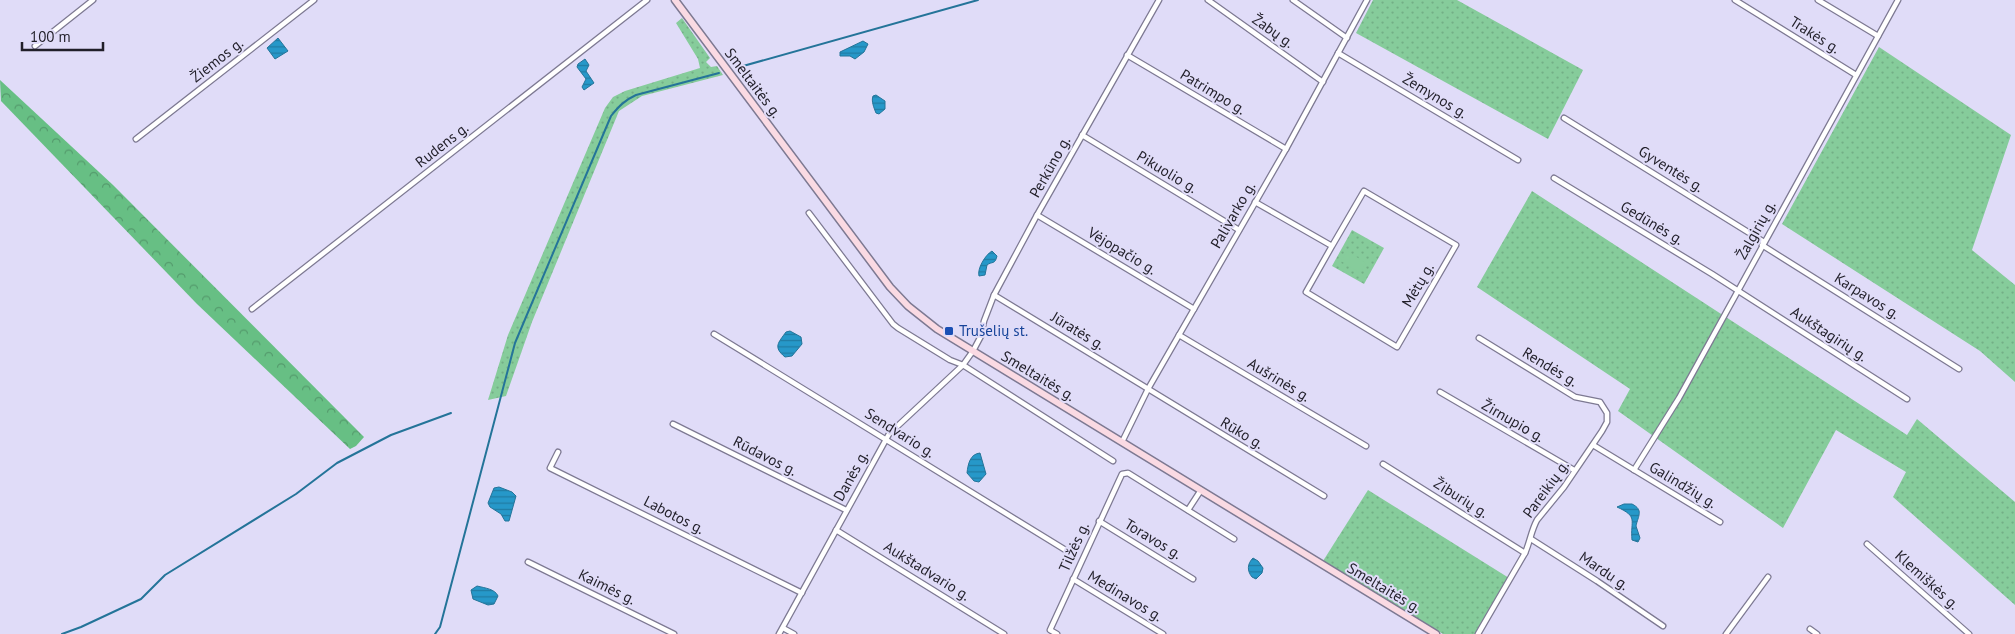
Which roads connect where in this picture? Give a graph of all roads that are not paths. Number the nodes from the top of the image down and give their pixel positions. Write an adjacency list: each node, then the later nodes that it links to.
1 (93, 0): 14 (street)
2 (314, 0): 21 (street, Žiemos g.)
3 (647, 0): 33 (street, Rudens g.)
4 (675, 0): 38 (main road, Smeltaitės g.)
5 (1159, 0): 16 (street, Perkūno g.)
6 (1208, 0): 18 (street, Žabų g.)
7 (1293, 0): 13 (street)
8 (1367, 0): 13 (street, Palivarko g.)
9 (1734, 0): 17 (street, Trakės g.)
10 (1818, 0): 12 (street)
11 (1898, 0): 12 (street, Žalgirių g.)
12 (1878, 36): 17 (street, Žalgirių g.)
13 (1347, 38): 15 (street, Palivarko g.)
14 (34, 46)
15 (1338, 54): 18 (street, Palivarko g.); 23 (street, Žemynos g.)
16 (1127, 55): 20 (street, Perkūno g.); 22 (street, Patrimpo g.)
17 (1856, 75): 29 (street, Žalgirių g.)
18 (1323, 82): 22 (street, Palivarko g.)
19 (1564, 118): 29 (street, Gyventės g.)
20 (1082, 135): 27 (street, Perkūno g.); 28 (street, Pikuolio g.)
21 (136, 139)
22 (1286, 149): 25 (street, Palivarko g.)
23 (1518, 160)
24 (1554, 178): 31 (street, Gedūnės g.)
25 (1255, 202): 28 (street, Palivarko g.); 30 (street)
26 (808, 213): 39 (street)
27 (1037, 215): 32 (street, Perkūno g.); 34 (street, Vėjopačio g.)
28 (1239, 230): 34 (street, Palivarko g.)
29 (1763, 243): 31 (street, Žalgirių g.); 40 (street, Karpavos g.)
30 (1332, 246): 30 (street, Mėtų g.)
31 (1737, 290): 43 (street, Aukštagirių g.); 54 (street, Žalgirių g.)
32 (994, 295): 38 (street, Perkūno g.); 41 (street, Jūratės g.)
33 (252, 309)
34 (1194, 309): 36 (street, Palivarko g.)
35 (714, 334): 46 (street, Sendvario g.)
36 (1179, 335): 41 (street, Palivarko g.); 49 (street, Aušrinės g.)
37 (1480, 338): 44 (street, Rendės g.)
38 (973, 351): 39 (street, Danės g.); 47 (main road, Smeltaitės g.)
39 (963, 365): 46 (street, Danės g.); 51 (street)
40 (1959, 369)
41 (1148, 389): 47 (street, Palivarko g.); 56 (street, Rūko g.)
42 (1440, 392): 53 (street, Žirnupio g.)
43 (1907, 399)
44 (1607, 413): 48 (street, Pareikių g.)
45 (673, 424): 57 (street, Rūdavos g.)
46 (886, 439): 57 (street, Danės g.); 66 (street, Sendvario g.)
47 (1122, 442): 55 (main road, Smeltaitės g.)
48 (1594, 445): 53 (street, Pareikių g.); 54 (street, Galindžių g.)
49 (1366, 446)
50 (558, 452): 71 (street, Labotos g.)
51 (1113, 461)
52 (1383, 464): 65 (street, Žiburių g.)
53 (1574, 470): 63 (street, Pareikių g.)
54 (1634, 470): 60 (street, Galindžių g.)
55 (1201, 490): 58 (street); 81 (main road, Smeltaitės g.)
56 (1324, 496)
57 (846, 510): 61 (street, Danės g.)
58 (1188, 510): 59 (street, Tilžės g.); 62 (street)
59 (1100, 521): 69 (street, Tilžės g.); 70 (street, Toravos g.)
60 (1720, 522)
61 (836, 530): 71 (street, Danės g.); 78 (street, Aukštadvario g.)
62 (1234, 539)
63 (1531, 539): 65 (street, Pareikių g.); 72 (street, Mardu g.)
64 (1867, 544): 85 (street, Klemiškės g.)
65 (1525, 553): 82 (street, Pareikių g.)
66 (1072, 554)
67 (528, 562): 75 (street, Kaimės g.)
68 (1768, 577): 83 (street)
69 (1073, 579): 79 (street, Tilžės g.); 80 (street, Medinavos g.)
70 (1193, 579)
71 (802, 593): 73 (street, Danės g.)
72 (1663, 626)
73 (783, 628): 76 (street, Danės g.); 77 (street)
74 (1810, 630): 84 (street)
75 (674, 634)
76 (779, 634)
77 (794, 634)
78 (1004, 634)
79 (1057, 634)
80 (1163, 634)
81 (1436, 634)
82 (1478, 634)
83 (1726, 634)
84 (1818, 634)
85 (1969, 634)

